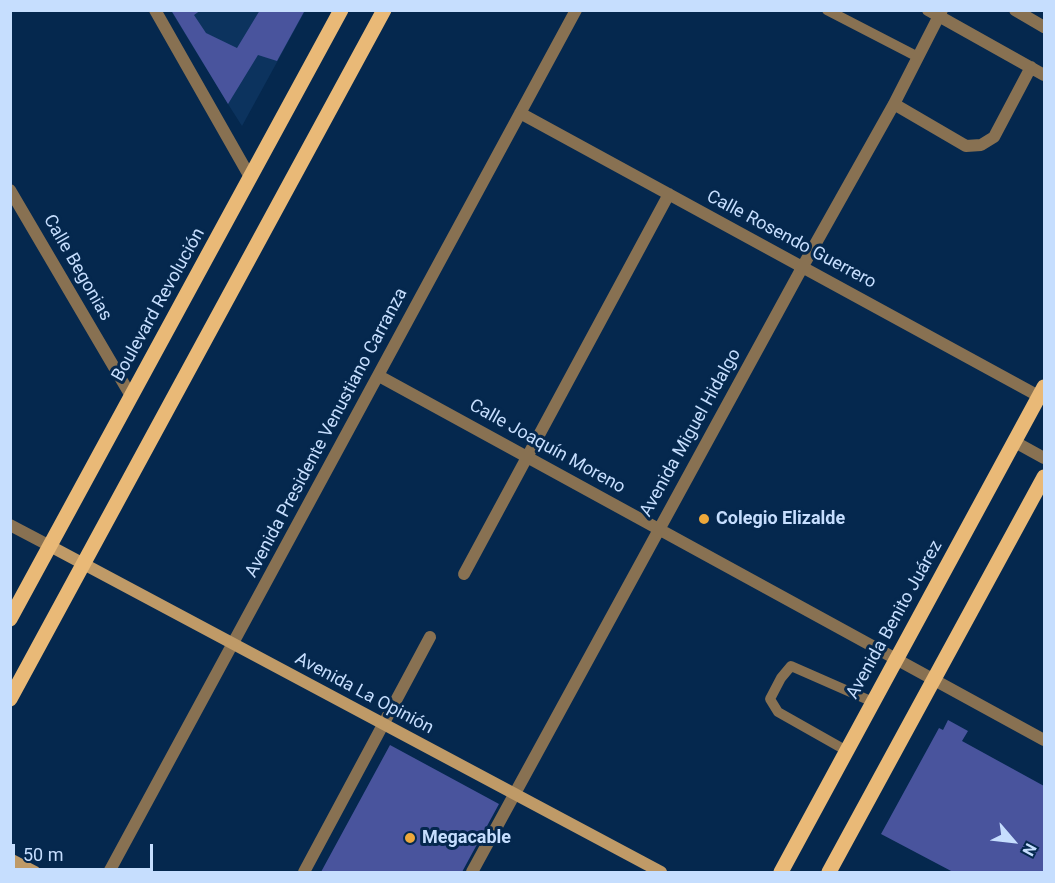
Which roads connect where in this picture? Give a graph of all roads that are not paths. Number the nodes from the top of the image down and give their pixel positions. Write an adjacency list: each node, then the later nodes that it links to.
1 (155, 10): 14 (street)
2 (341, 10): 14 (main road, Boulevard Revolución)
3 (384, 10): 28 (main road)
4 (576, 10): 13 (street, Avenida Presidente Venustiano Carranza)
5 (826, 10): 9 (lane)
6 (1015, 10): 8 (street)
7 (936, 12): 9 (street, Avenida Miguel Hidalgo); 10 (street)
8 (1044, 27)
9 (918, 57): 12 (street, Avenida Miguel Hidalgo)
10 (1031, 68): 11 (street); 12 (street)
11 (1044, 75)
12 (894, 104): 17 (street, Avenida Miguel Hidalgo)
13 (520, 113): 16 (street, Calle Rosendo Guerrero); 18 (street, Avenida Presidente Venustiano Carranza)
14 (250, 177): 20 (main road, Boulevard Revolución)
15 (10, 190): 20 (street, Calle Begonias)
16 (669, 194): 17 (street, Calle Rosendo Guerrero); 22 (street)
17 (803, 266): 19 (street, Calle Rosendo Guerrero); 26 (street, Avenida Miguel Hidalgo)
18 (379, 376): 22 (street, Calle Joaquín Moreno); 32 (street, Avenida Presidente Venustiano Carranza)
19 (1043, 394): 21 (main road, Avenida Benito Juárez)
20 (132, 396): 27 (main road, Boulevard Revolución)
21 (1015, 442): 23 (street); 33 (main road, Avenida Benito Juárez)
22 (526, 456): 26 (street, Calle Joaquín Moreno); 29 (street)
23 (1044, 458)
24 (1044, 477): 34 (main road)
25 (10, 525): 27 (street)
26 (659, 529): 33 (street, Calle Joaquín Moreno); 40 (street, Avenida Miguel Hidalgo)
27 (50, 546): 28 (main road, Avenida La Opinión); 30 (main road, Boulevard Revolución)
28 (84, 564): 32 (main road, Avenida La Opinión); 35 (main road)
29 (464, 574)
30 (10, 618)
31 (430, 637): 37 (street)
32 (233, 644): 37 (main road, Avenida La Opinión); 43 (street, Avenida Presidente Venustiano Carranza)
33 (897, 659): 34 (street, Calle Joaquín Moreno); 36 (main road, Avenida Benito Juárez)
34 (934, 680): 38 (street, Calle Joaquín Moreno); 48 (main road)
35 (10, 699)
36 (873, 702): 39 (main road, Avenida Benito Juárez); 39 (lane)
37 (383, 724): 40 (main road, Avenida La Opinión); 44 (street)
38 (1044, 740)
39 (847, 751): 47 (main road, Avenida Benito Juárez)
40 (515, 794): 45 (street, Avenida Miguel Hidalgo); 46 (main road, Avenida La Opinión)
41 (10, 859): 42 (main road)
42 (35, 873)
43 (109, 873)
44 (304, 873)
45 (472, 873)
46 (661, 873)
47 (780, 873)
48 (829, 873)

